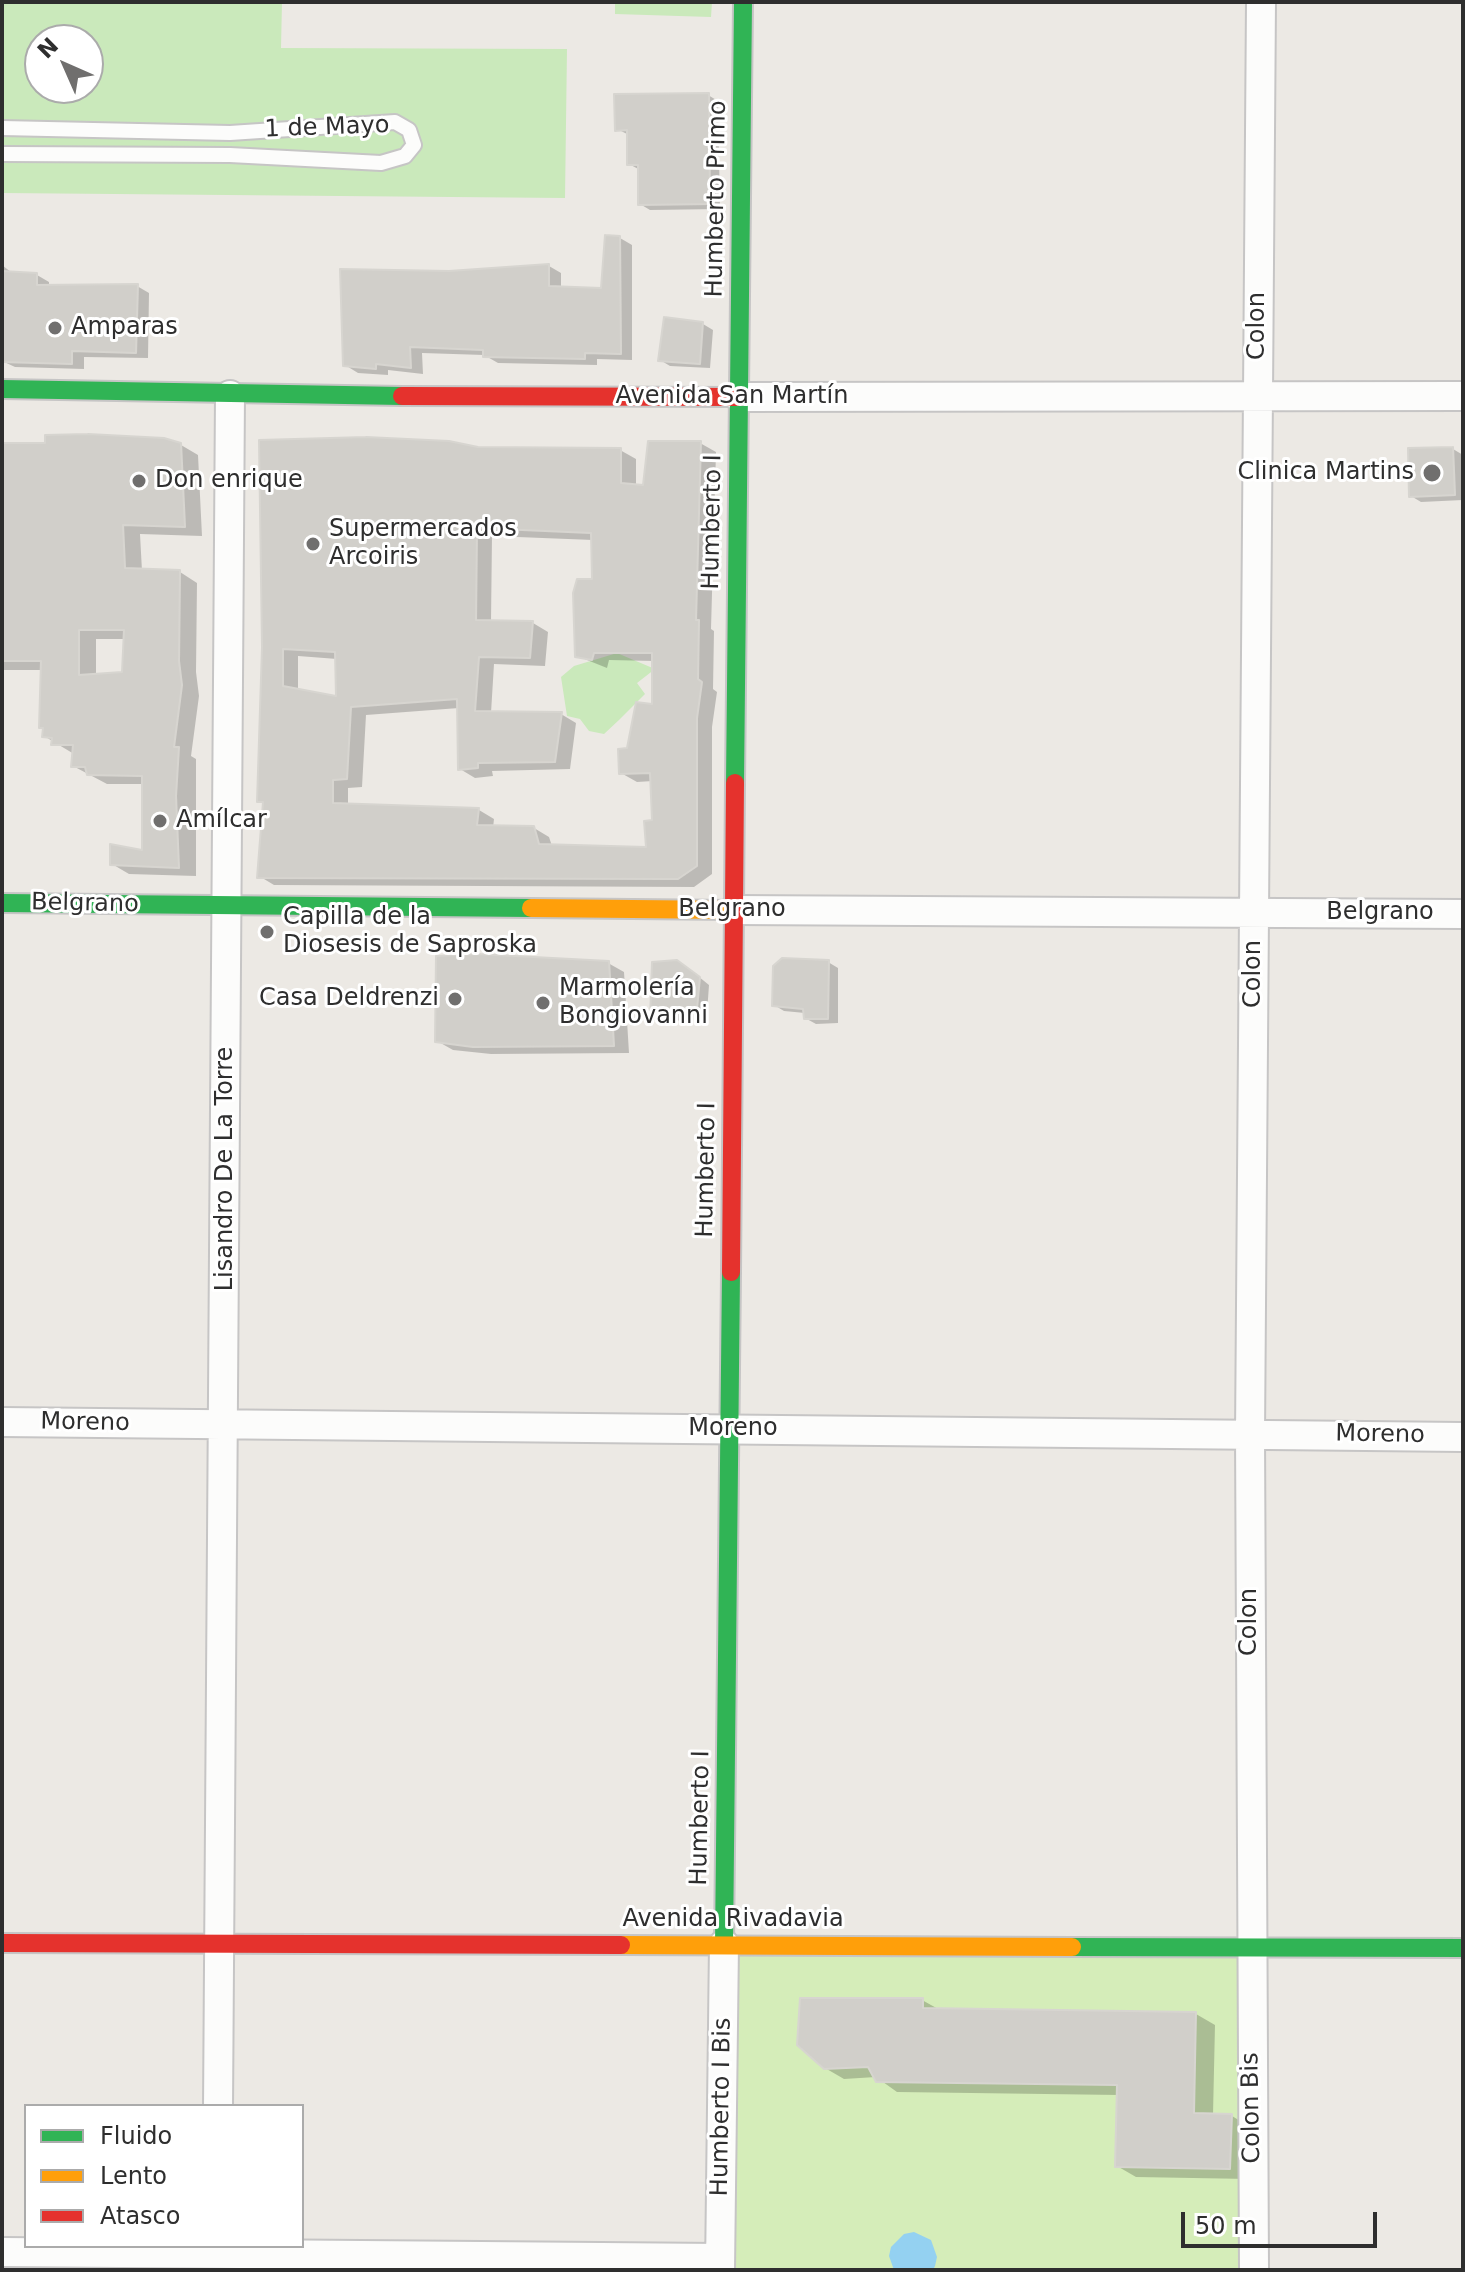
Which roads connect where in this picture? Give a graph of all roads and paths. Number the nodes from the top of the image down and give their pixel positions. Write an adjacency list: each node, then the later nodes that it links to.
1 (743, 2): 9 (main road, Humberto Primo)
2 (1261, 2): 7 (street, Colon)
3 (2, 128): 4 (lane, 1 de Mayo)
4 (2, 154)
5 (2, 389): 6 (main road, Avenida San Martín)
6 (230, 395): 9 (main road, Avenida San Martín); 11 (street, Lisandro De La Torre)
7 (1258, 395): 8 (street, Avenida San Martín); 9 (street, Avenida San Martín); 13 (street, Colon)
8 (1463, 396)
9 (739, 397): 12 (main road, Humberto I)
10 (2, 903): 11 (main road, Belgrano)
11 (228, 906): 12 (main road, Belgrano); 16 (street, Lisandro De La Torre)
12 (734, 910): 13 (street, Belgrano); 17 (main road, Humberto I)
13 (1254, 912): 14 (street, Belgrano); 18 (street, Colon)
14 (1463, 914)
15 (2, 1422): 16 (street, Moreno)
16 (224, 1424): 17 (street, Moreno); 21 (street, Lisandro De La Torre)
17 (729, 1429): 18 (street, Moreno); 22 (main road, Humberto I)
18 (1250, 1433): 19 (street, Moreno); 23 (street, Colon)
19 (1463, 1437)
20 (2, 1943): 21 (main road, Avenida Rivadavia)
21 (221, 1943): 22 (main road, Avenida Rivadavia); 25 (street, Lisandro De La Torre)
22 (724, 1944): 23 (main road, Avenida Rivadavia); 28 (street, Humberto I Bis)
23 (1250, 1946): 24 (main road, Avenida Rivadavia); 29 (street, Colon Bis)
24 (1463, 1948)
25 (218, 2104)
26 (2, 2252): 27 (street)
27 (215, 2257): 28 (street)
28 (720, 2264)
29 (1254, 2270)

